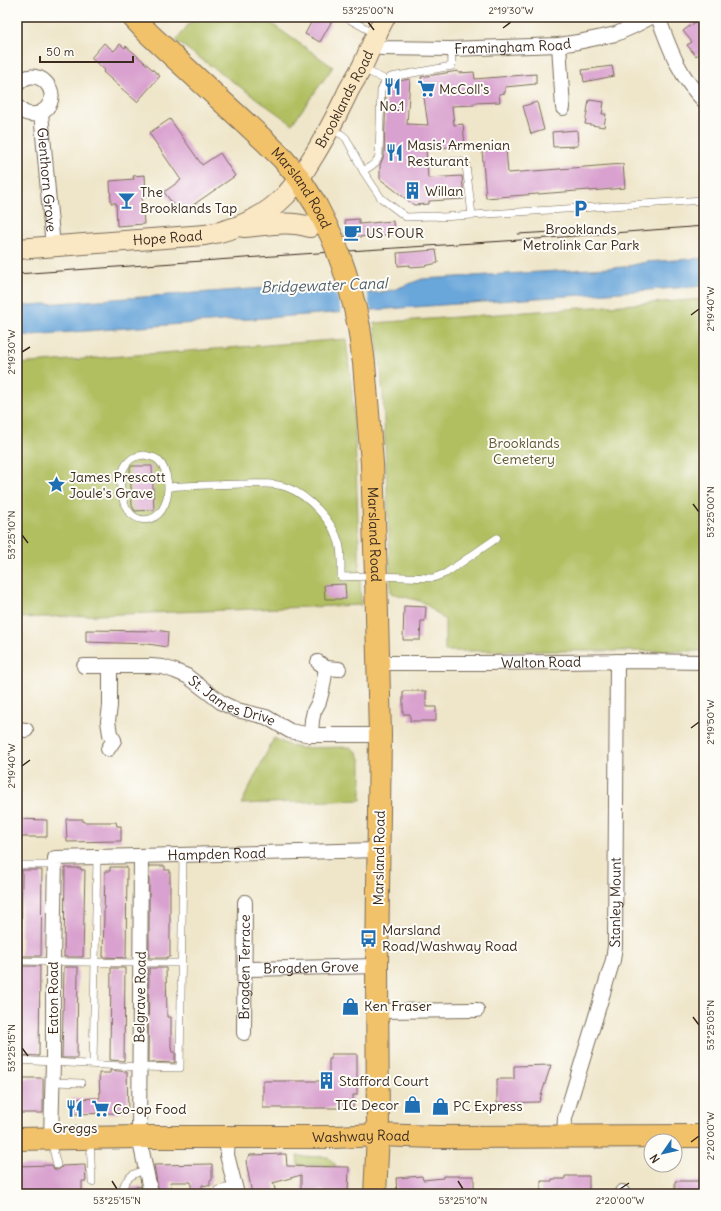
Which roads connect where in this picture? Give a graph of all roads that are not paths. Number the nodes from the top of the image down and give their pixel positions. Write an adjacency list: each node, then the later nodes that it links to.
1 (345, 17): 5 (lane)
2 (650, 17): 6 (street, Framingham Road)
3 (658, 17): 11 (street)
4 (138, 19): 18 (main road, Marsland Road)
5 (377, 32): 7 (street, Framingham Road); 8 (street, Brooklands Road)
6 (559, 45): 7 (street, Framingham Road); 13 (street)
7 (451, 49): 9 (lane)
8 (361, 68): 9 (lane); 15 (street, Brooklands Road)
9 (386, 80): 17 (lane)
10 (17, 84): 14 (street, Glenthorn Grove)
11 (704, 101)
12 (17, 106): 14 (street, Glenthorn Grove)
13 (563, 108)
14 (41, 113): 24 (street, Glenthorn Grove)
15 (330, 130): 17 (lane); 18 (street, Brooklands Road)
16 (434, 163): 20 (lane)
17 (363, 171): 20 (lane)
18 (299, 178): 22 (street, Hope Road); 23 (main road, Marsland Road)
19 (704, 200): 20 (lane)
20 (472, 215)
21 (310, 227): 22 (street); 23 (main road)
22 (232, 229): 24 (street, Hope Road)
23 (332, 237): 28 (main road, Marsland Road, bridge)
24 (53, 247): 25 (street, Hope Road)
25 (17, 249)
26 (168, 486): 26 (lane); 28 (lane)
27 (497, 538): 28 (lane)
28 (376, 576): 30 (main road, Marsland Road)
29 (617, 661): 30 (street, Walton Road); 31 (street, Walton Road); 62 (street, Stanley Mount)
30 (378, 662): 36 (main road, Marsland Road)
31 (704, 662)
32 (84, 666): 33 (street, St. James Drive)
33 (110, 666): 35 (street, St. James Drive); 37 (street)
34 (328, 666): 35 (street)
35 (311, 735): 36 (street, St. James Drive)
36 (380, 735): 38 (main road, Marsland Road)
37 (116, 743)
38 (379, 850): 39 (street, Hampden Road); 50 (main road, Marsland Road)
39 (182, 855): 41 (street, Hampden Road); 48 (lane)
40 (98, 857): 41 (street, Hampden Road); 42 (street, Hampden Road); 47 (lane)
41 (141, 857): 49 (street, Belgrave Road)
42 (55, 861): 43 (lane); 46 (street, Eaton Road)
43 (17, 865)
44 (245, 902): 51 (street, Brogden Terrace)
45 (17, 961): 46 (lane)
46 (53, 961): 47 (lane); 56 (street, Eaton Road)
47 (95, 962): 49 (lane); 57 (lane)
48 (181, 963): 49 (lane); 58 (lane)
49 (140, 964): 58 (street, Belgrave Road)
50 (377, 966): 51 (street, Brogden Grove); 53 (main road, Marsland Road)
51 (245, 969): 54 (street, Brogden Terrace)
52 (477, 1010): 53 (street)
53 (377, 1011): 61 (main road, Marsland Road)
54 (244, 1033)
55 (17, 1060): 56 (lane)
56 (53, 1062): 57 (lane); 59 (street, Eaton Road)
57 (93, 1064): 58 (lane)
58 (139, 1067): 64 (street, Belgrave Road)
59 (53, 1082): 60 (lane); 66 (street, Eaton Road)
60 (81, 1083)
61 (378, 1135): 62 (main road, Washway Road); 65 (main road, Washway Road); 76 (main road, Marsland Road)
62 (564, 1136): 63 (main road, Washway Road)
63 (704, 1136)
64 (139, 1137): 65 (main road, Washway Road); 67 (main road, Washway Road); 70 (street, Belgrave Road)
65 (228, 1137): 73 (street)
66 (51, 1138): 67 (main road, Washway Road); 68 (main road, Washway Road); 69 (lane)
67 (90, 1138): 71 (lane)
68 (17, 1139)
69 (57, 1165)
70 (146, 1170): 74 (lane); 75 (street, Belgrave Road)
71 (92, 1182)
72 (218, 1190): 73 (lane)
73 (236, 1190)
74 (122, 1194)
75 (151, 1194)
76 (375, 1194)

